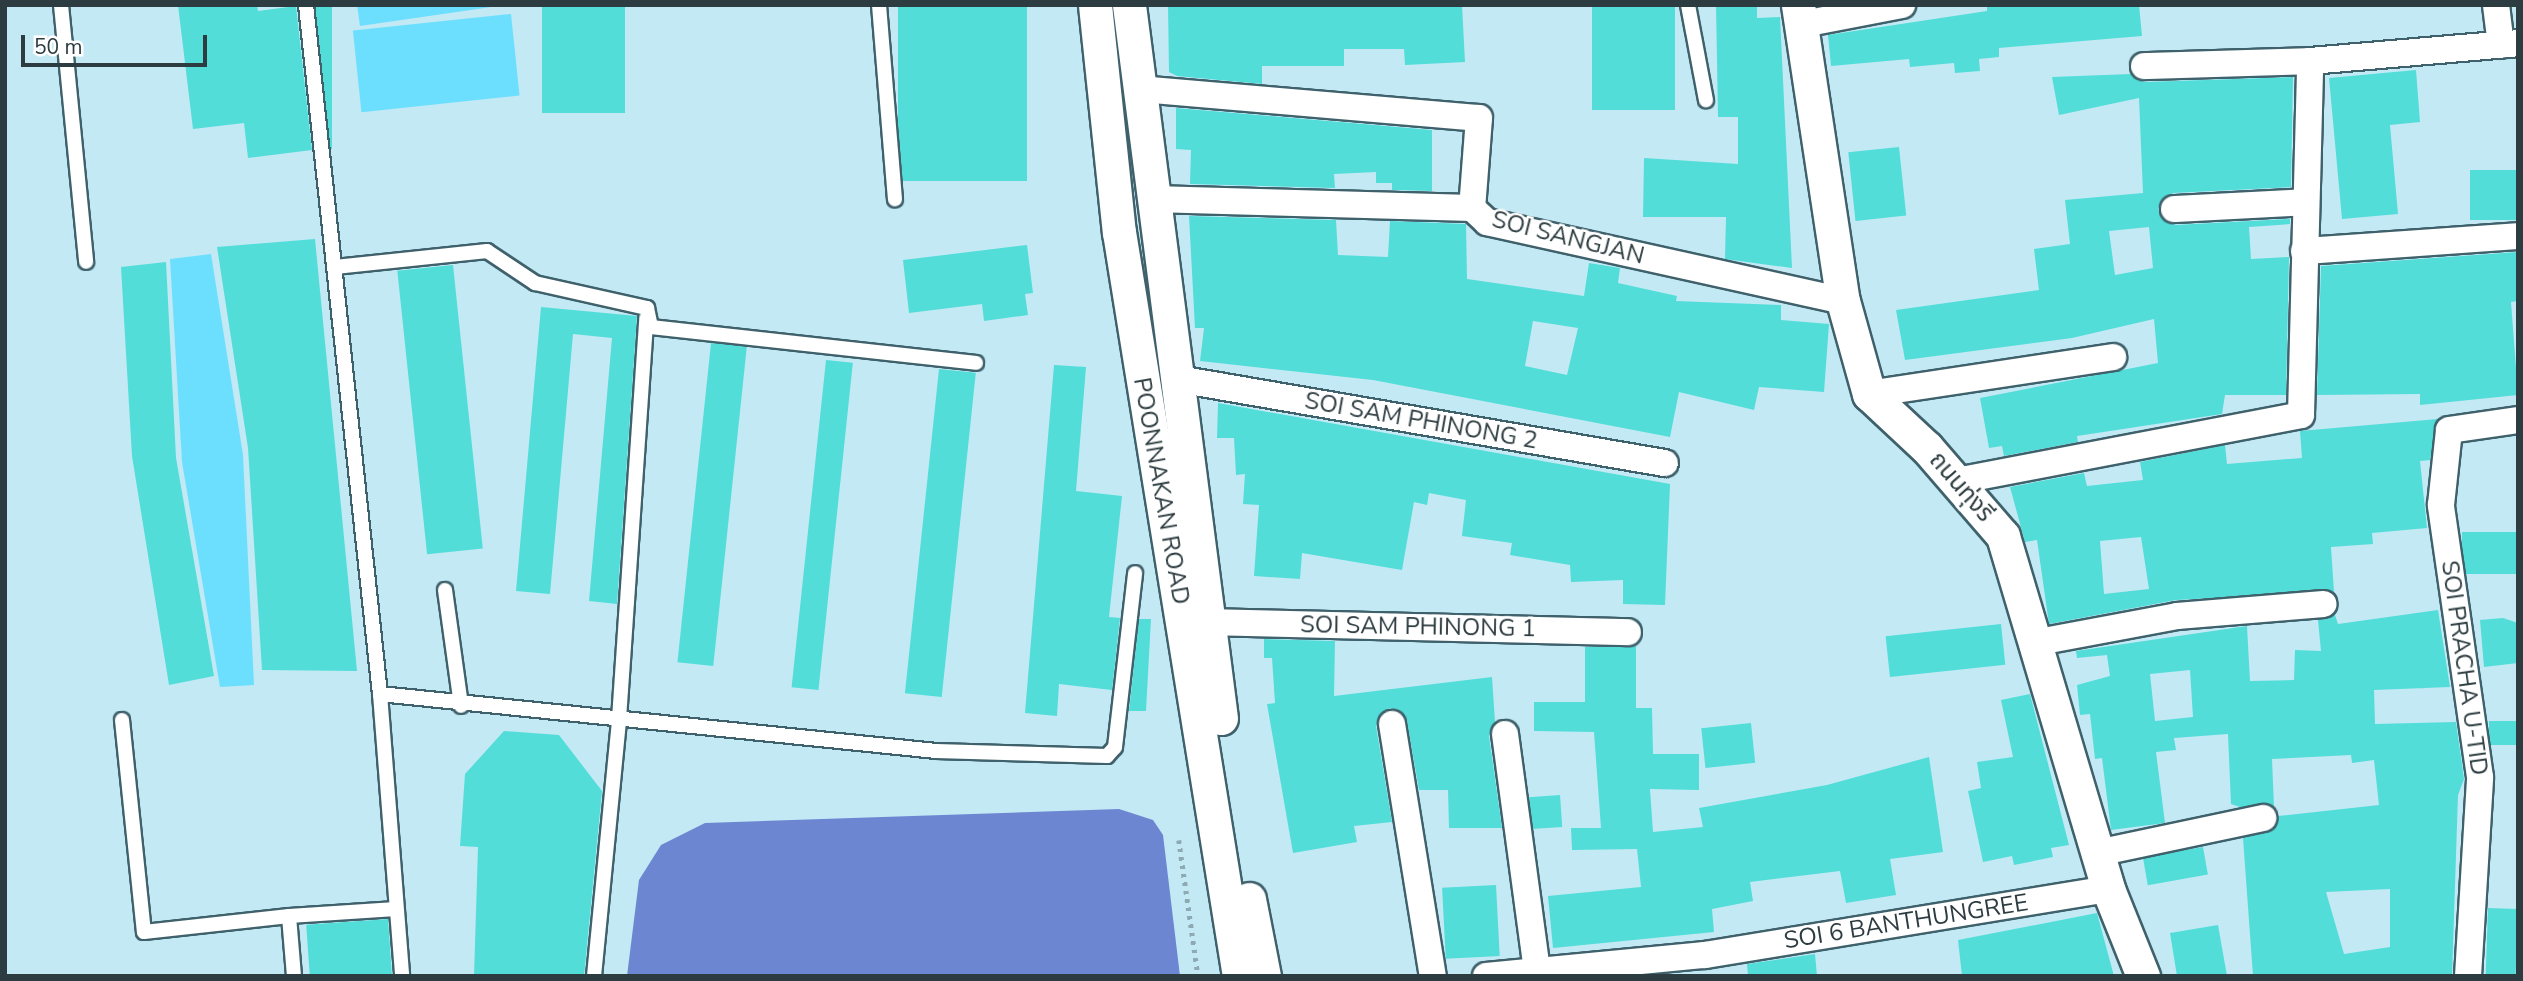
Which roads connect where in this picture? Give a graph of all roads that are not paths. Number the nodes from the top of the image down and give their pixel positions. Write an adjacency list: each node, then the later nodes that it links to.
1 (61, 5): 22 (lane)
2 (306, 5): 23 (lane)
3 (879, 5): 16 (lane)
4 (1095, 5): 54 (street, POONNAKAN ROAD)
5 (1129, 5): 13 (street, POONNAKAN ROAD)
6 (1688, 5): 14 (lane)
7 (1902, 5): 9 (street)
8 (2496, 5): 10 (street)
9 (1800, 15): 24 (street, ถนนทุ่งรี)
10 (2509, 44): 11 (street)
11 (2310, 61): 12 (street); 17 (street)
12 (2144, 66)
13 (1140, 89): 15 (street, POONNAKAN ROAD); 18 (street, SOI SANGJAN)
14 (1706, 100)
15 (1153, 198): 18 (street); 28 (street, POONNAKAN ROAD)
16 (895, 199)
17 (2306, 202): 19 (street); 21 (street)
18 (1472, 208): 24 (street, SOI SANGJAN)
19 (2174, 209)
20 (2518, 236): 21 (street)
21 (2304, 251): 32 (street)
22 (86, 262)
23 (335, 267): 25 (lane); 39 (lane)
24 (1843, 301): 29 (street, ถนนทุ่งรี)
25 (647, 308): 27 (lane); 41 (lane)
26 (2113, 357): 29 (street)
27 (976, 363)
28 (1178, 379): 31 (street, SOI SAM PHINONG 2); 36 (street, POONNAKAN ROAD)
29 (1869, 394): 32 (street, ถนนทุ่งรี)
30 (2518, 420): 59 (street, SOI PRACHA U-TID)
31 (1665, 463)
32 (1956, 481): 38 (street, ถนนทุ่งรี)
33 (1135, 573): 41 (lane)
34 (446, 590): 40 (lane)
35 (2324, 604): 38 (street)
36 (1209, 622): 37 (street, SOI SAM PHINONG 1); 55 (street, POONNAKAN ROAD)
37 (1628, 632)
38 (2033, 643): 46 (street, ถนนทุ่งรี)
39 (380, 694): 40 (lane); 48 (lane)
40 (461, 706): 41 (lane)
41 (619, 719): 53 (lane)
42 (122, 720): 49 (lane)
43 (1392, 724): 56 (street)
44 (1505, 734): 50 (street)
45 (2263, 818): 46 (street)
46 (2097, 853): 47 (street, ถนนทุ่งรี)
47 (2108, 889): 50 (street, SOI 6 BANTHUNGREE); 58 (street, ถนนทุ่งรี)
48 (396, 909): 49 (lane); 52 (lane)
49 (289, 916): 51 (lane)
50 (1537, 972): 57 (street, SOI 6 BANTHUNGREE)
51 (294, 976)
52 (402, 976)
53 (594, 976)
54 (1239, 976)
55 (1264, 976)
56 (1433, 976)
57 (1486, 976)
58 (2143, 976)
59 (2468, 976)

